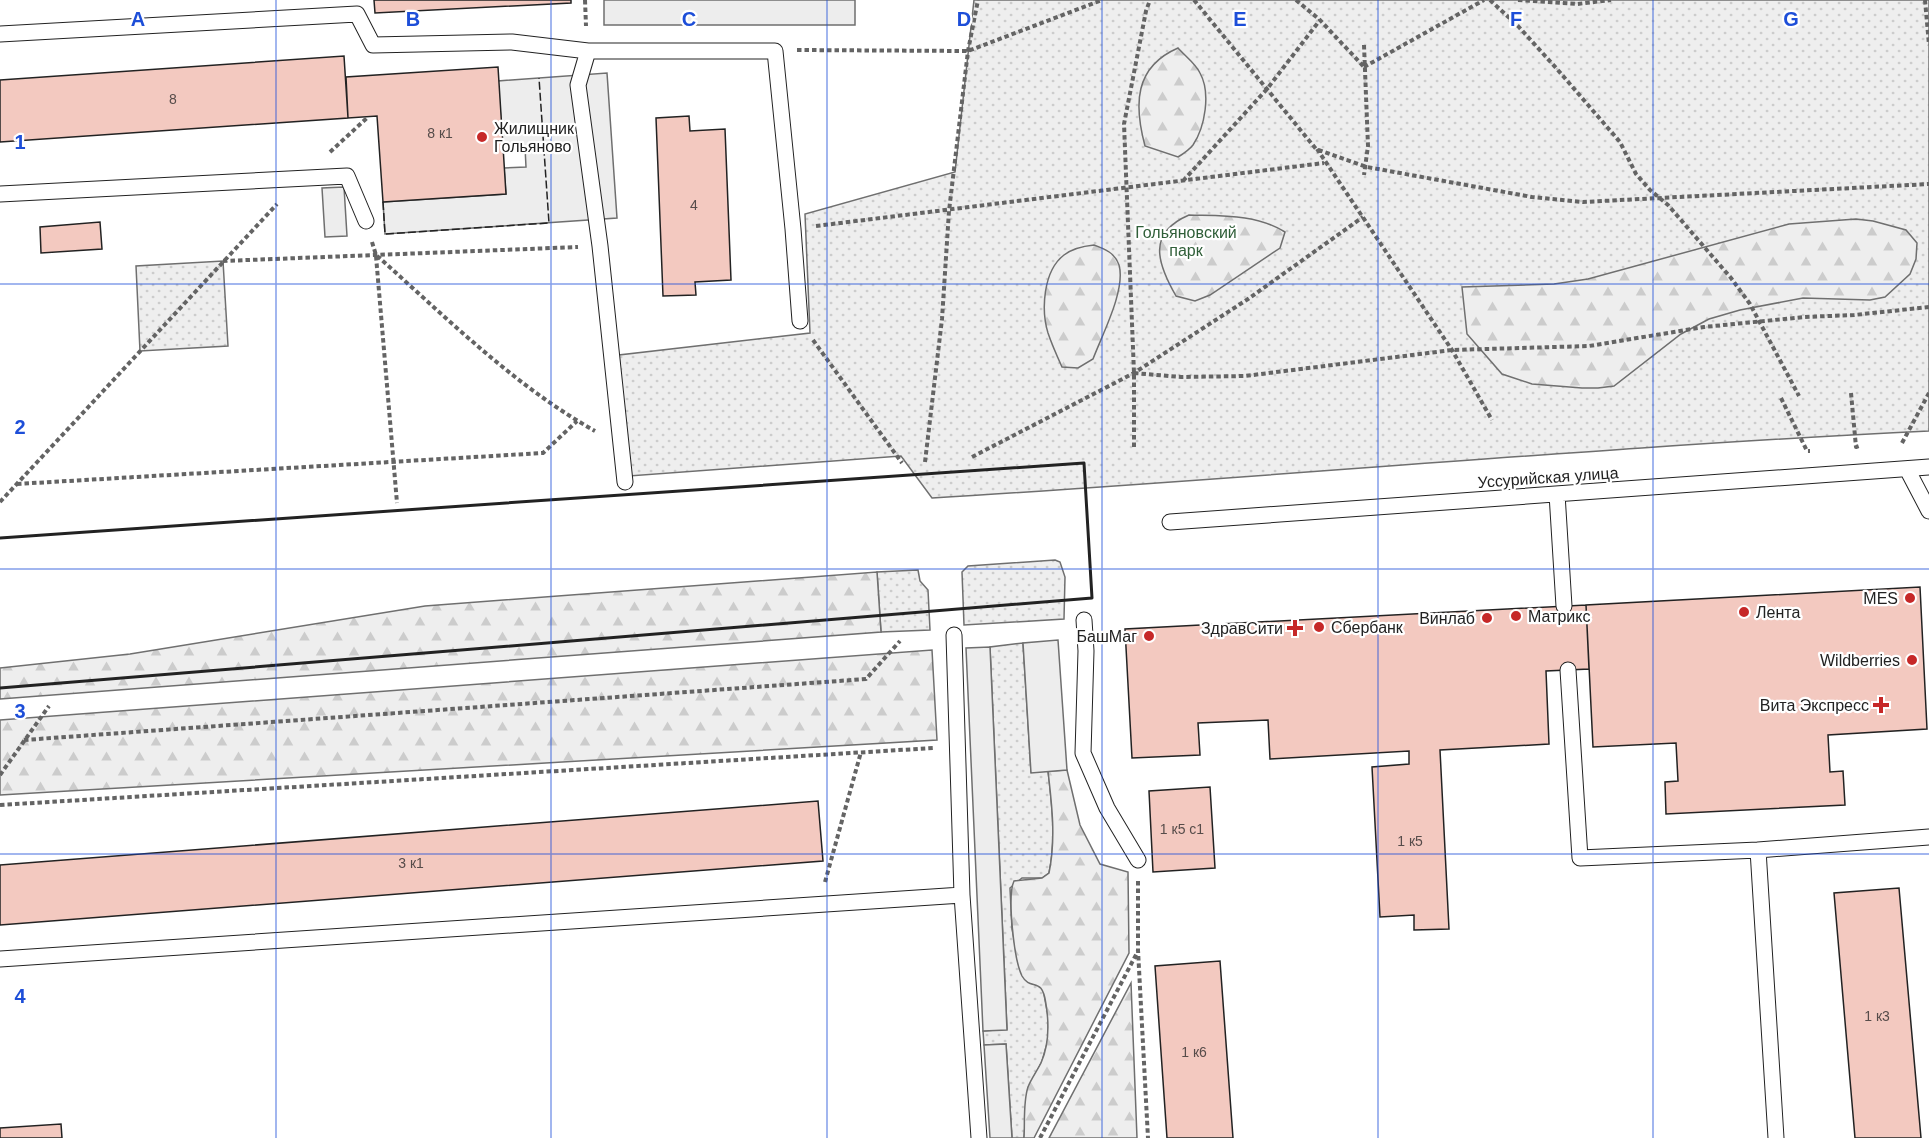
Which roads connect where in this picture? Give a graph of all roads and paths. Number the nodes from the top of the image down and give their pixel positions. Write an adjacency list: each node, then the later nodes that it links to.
1 (978, 0): 18 (path)
2 (1102, 0): 18 (path)
3 (1150, 0): 29 (path)
4 (1194, 0): 20 (path)
5 (1296, 0): 12 (path)
6 (1484, 0): 19 (path)
7 (1490, 0): 31 (path)
8 (1518, 0): 9 (path)
9 (1611, 0)
10 (1926, 0): 15 (path)
11 (356, 7): 13 (lane); 16 (lane)
12 (1320, 20): 19 (path); 20 (path)
13 (0, 34)
14 (1364, 45): 19 (path)
15 (1929, 45)
16 (588, 51): 17 (lane); 36 (lane)
17 (775, 51): 18 (path); 35 (lane)
18 (968, 51): 32 (path)
19 (1364, 67): 24 (path)
20 (1267, 89): 22 (path); 27 (path)
21 (368, 117): 26 (path)
22 (1316, 149): 23 (path); 24 (path)
23 (1324, 163): 27 (path); 33 (path)
24 (1367, 167): 25 (path); 31 (path)
25 (1364, 176)
26 (301, 179): 30 (lane); 34 (lane); 38 (path)
27 (1182, 181): 29 (path)
28 (1929, 184): 31 (path)
29 (1128, 189): 32 (path); 43 (path)
30 (0, 195)
31 (1661, 199): 41 (path)
32 (949, 211): 35 (path); 61 (path)
33 (1363, 217): 42 (path); 43 (path)
34 (366, 220): 37 (path)
35 (793, 229): 40 (lane)
36 (600, 246): 37 (path); 54 (lane)
37 (376, 255): 38 (path); 49 (path); 60 (path)
38 (223, 261): 66 (path)
39 (1929, 307): 41 (path)
40 (800, 321): 62 (path)
41 (1759, 322): 42 (path); 46 (path)
42 (1452, 350): 43 (path); 48 (path)
43 (1134, 373): 55 (path); 59 (path)
44 (1851, 393): 56 (path)
45 (1929, 393): 51 (path)
46 (1799, 396)
47 (1781, 398): 58 (path)
48 (1492, 420)
49 (577, 421): 54 (path); 60 (path)
50 (1911, 442): 51 (path)
51 (1902, 443): 52 (path)
52 (1890, 444)
53 (1867, 446): 56 (path)
54 (621, 447): 65 (lane)
55 (1134, 447)
56 (1856, 447): 57 (path)
57 (1846, 448)
58 (1817, 450)
59 (972, 457)
60 (394, 461): 66 (path); 69 (path)
61 (925, 462)
62 (903, 464)
63 (1929, 467): 64 (lane, Уссурийская улица)
64 (1907, 469): 67 (lane, Уссурийская улица); 70 (lane)
65 (625, 482)
66 (17, 484): 68 (path)
67 (1557, 494): 71 (lane, Уссурийская улица); 72 (lane)
68 (0, 502)
69 (398, 503)
70 (1929, 511)
71 (1170, 522)
72 (1564, 606)
73 (1084, 620): 85 (lane)
74 (954, 635): 79 (lane)
75 (900, 641): 78 (path)
76 (1568, 670): 84 (lane)
77 (49, 706): 78 (path)
78 (24, 740): 81 (path)
79 (958, 747): 80 (path); 86 (lane)
80 (861, 752): 82 (path); 87 (path)
81 (0, 775)
82 (0, 805)
83 (1929, 837): 84 (lane)
84 (1758, 850): 93 (lane)
85 (1138, 860): 88 (path)
86 (962, 895): 87 (lane); 90 (lane)
87 (821, 905): 89 (lane)
88 (1138, 950): 91 (path); 92 (path)
89 (0, 959)
90 (979, 1138)
91 (1040, 1138)
92 (1148, 1138)
93 (1776, 1138)

